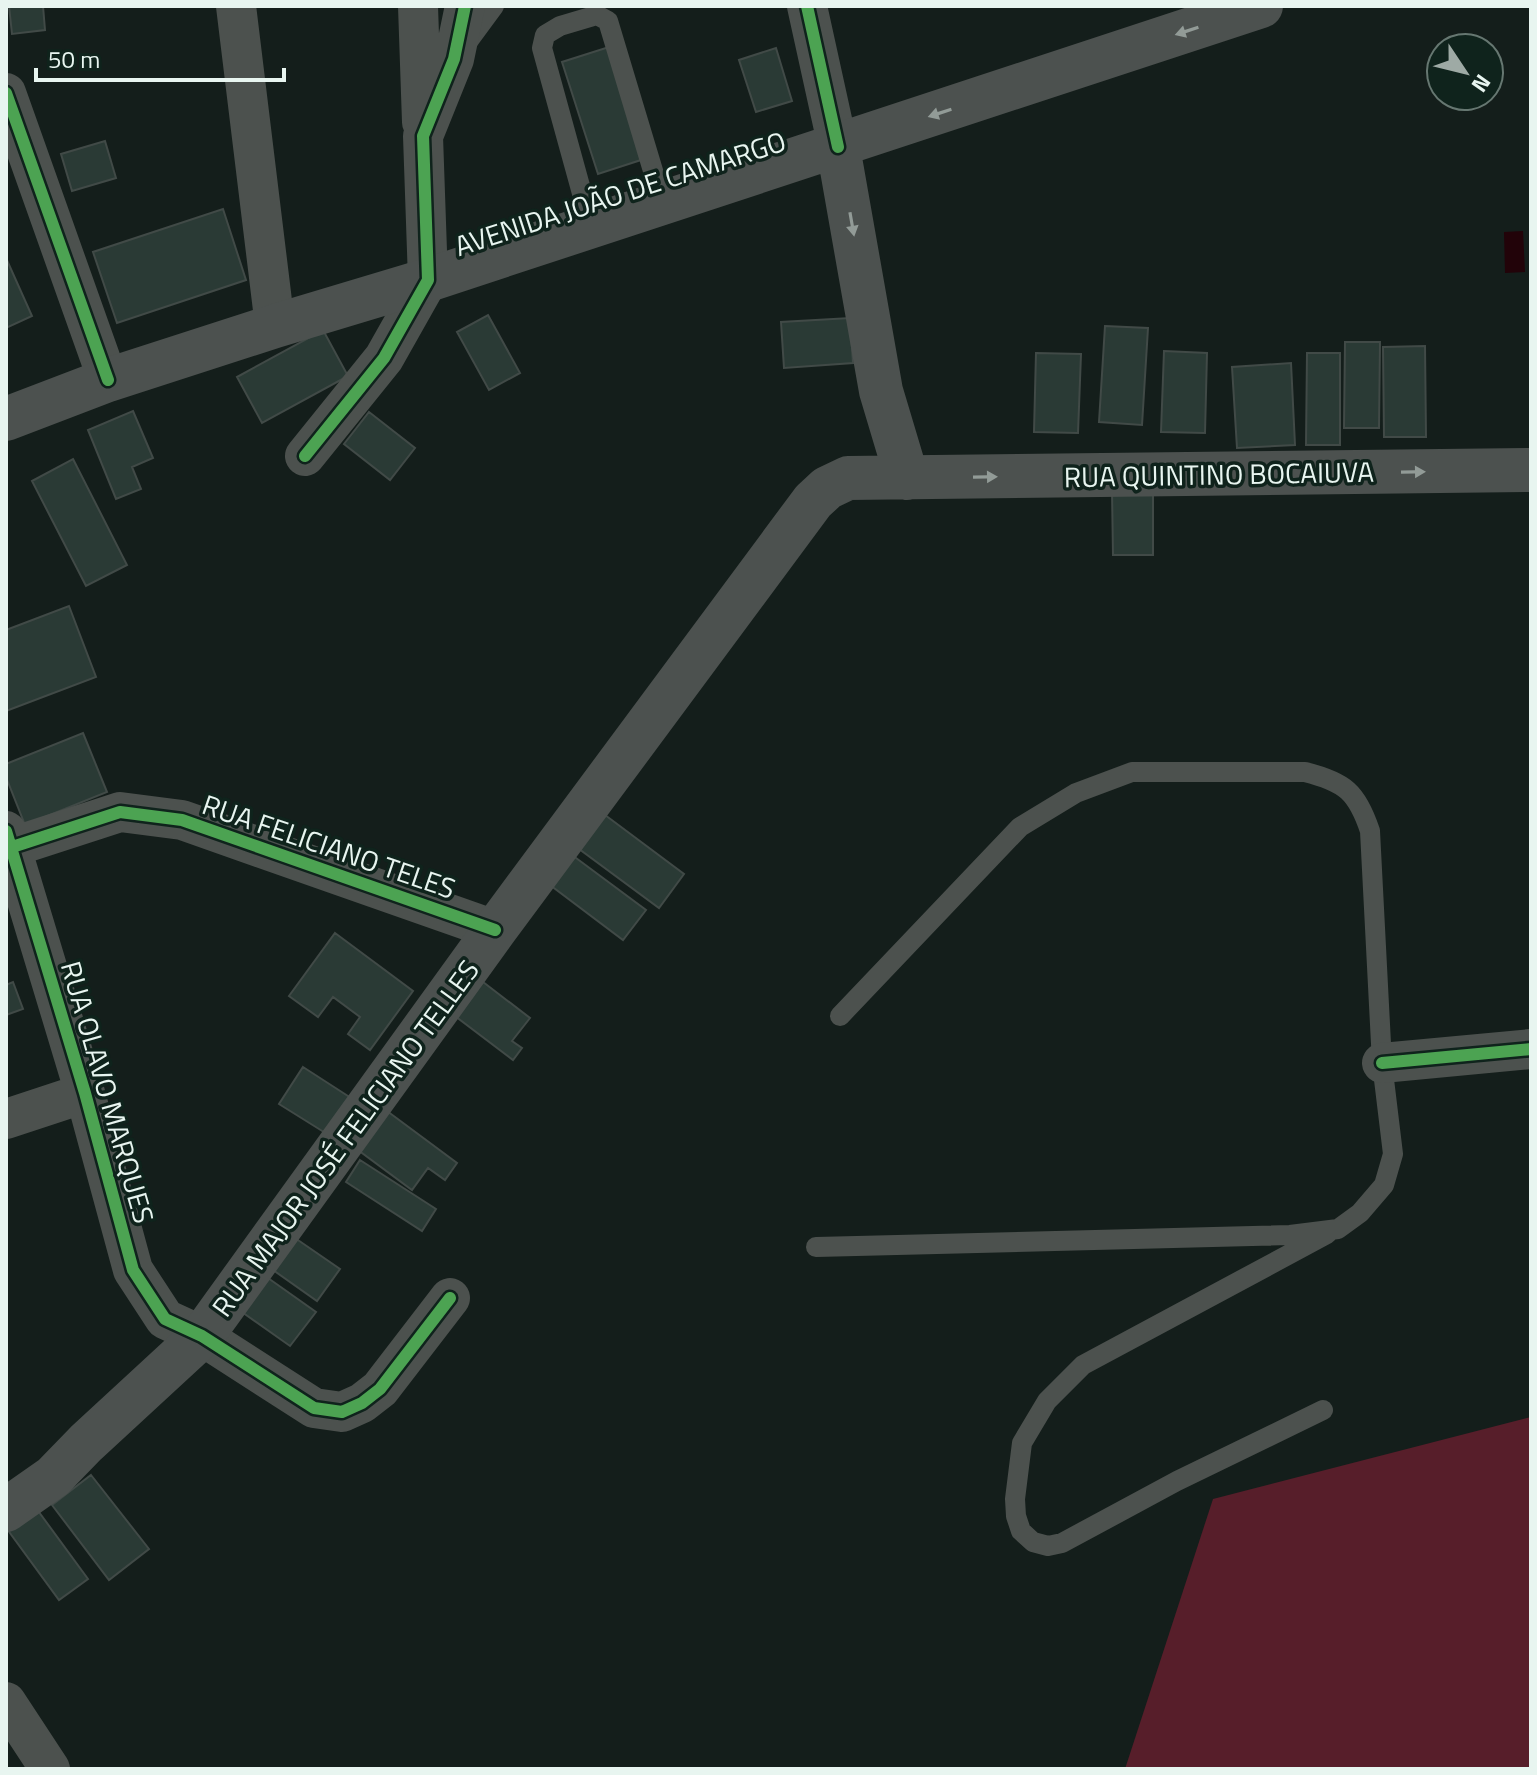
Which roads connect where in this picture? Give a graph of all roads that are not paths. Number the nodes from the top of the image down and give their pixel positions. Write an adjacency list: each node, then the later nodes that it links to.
1 (236, 6): 14 (street)
2 (418, 6): 9 (street)
3 (465, 6): 7 (street)
4 (494, 6): 7 (lane)
5 (1261, 6): 10 (main road, AVENIDA JOÃO DE CAMARGO, one-way to 10)
6 (813, 9): 10 (street)
7 (454, 59): 9 (street)
8 (6, 93): 15 (street)
9 (423, 136): 13 (street)
10 (838, 147): 11 (main road, AVENIDA JOÃO DE CAMARGO); 19 (main road, one-way to 19)
11 (663, 204): 12 (main road, AVENIDA JOÃO DE CAMARGO); 12 (lane)
12 (591, 226): 13 (main road, AVENIDA JOÃO DE CAMARGO)
13 (428, 280): 14 (main road, AVENIDA JOÃO DE CAMARGO); 17 (street)
14 (275, 326): 15 (main road, AVENIDA JOÃO DE CAMARGO)
15 (108, 380): 16 (main road, AVENIDA JOÃO DE CAMARGO)
16 (6, 419)
17 (305, 456)
18 (1531, 470): 19 (main road, RUA QUINTINO BOCAIUVA, one-way to 18)
19 (907, 478): 21 (main road, RUA MAJOR JOSÉ FELICIANO TELLES)
20 (8, 842): 21 (street, RUA FELICIANO TELES); 25 (street, RUA OLAVO MARQUES)
21 (495, 930): 30 (main road, RUA MAJOR JOSÉ FELICIANO TELLES)
22 (840, 1016): 24 (lane)
23 (1531, 1049): 24 (street)
24 (1382, 1063): 27 (lane)
25 (85, 1093): 26 (street); 30 (street, RUA OLAVO MARQUES)
26 (6, 1119)
27 (1338, 1229): 28 (lane); 31 (lane)
28 (816, 1247)
29 (450, 1298): 30 (street, RUA OLAVO MARQUES)
30 (202, 1336): 32 (main road, RUA MAJOR JOSÉ FELICIANO TELLES)
31 (1323, 1410)
32 (6, 1510)
33 (6, 1702): 34 (street)
34 (50, 1769)

